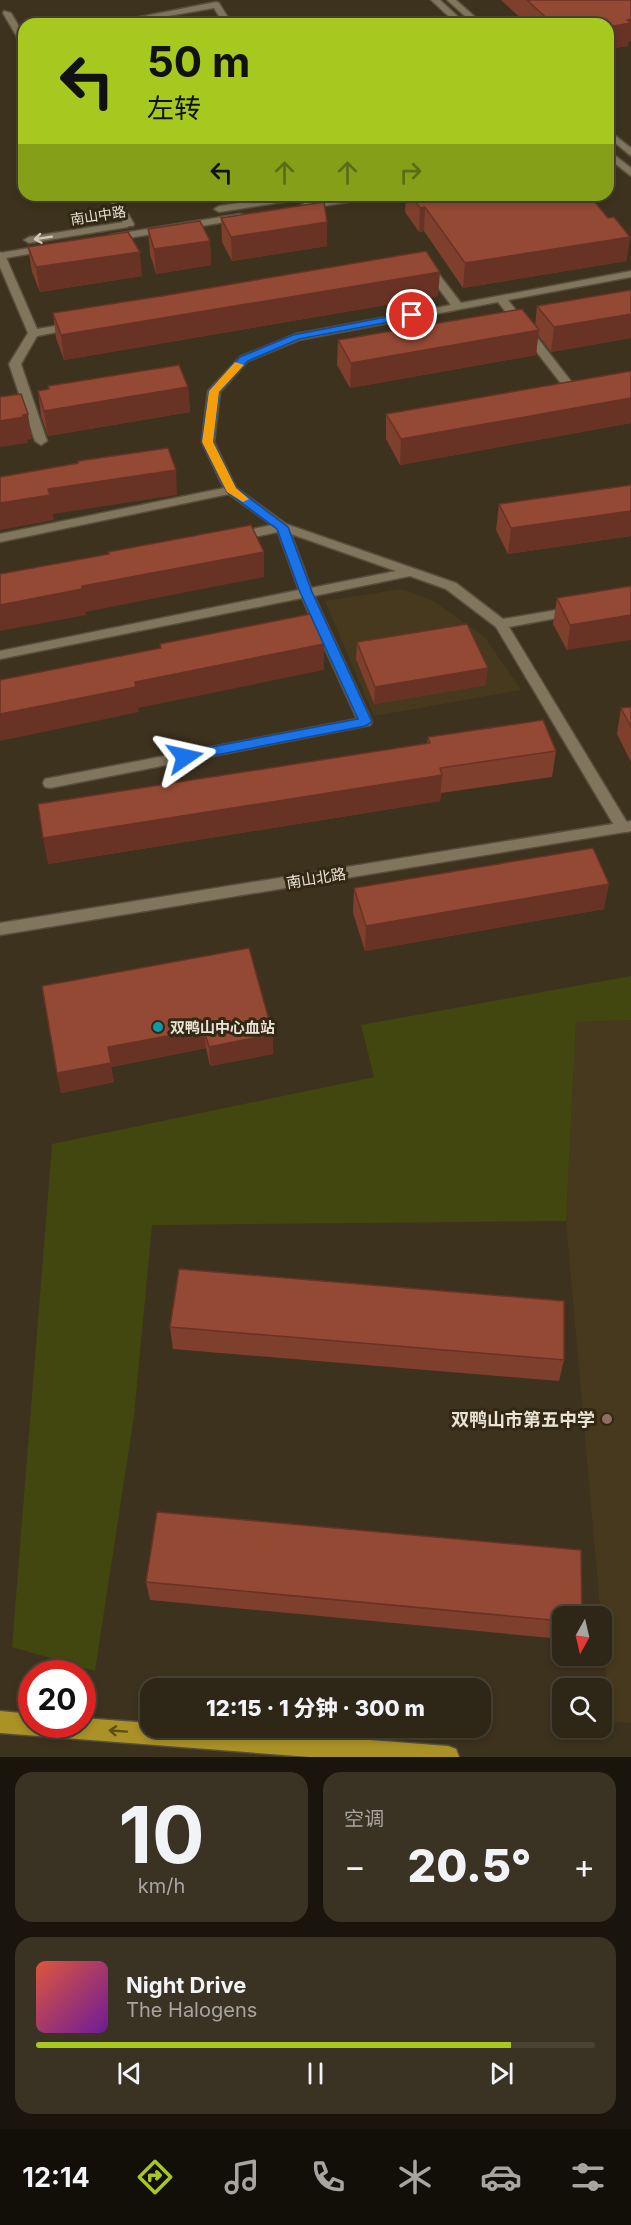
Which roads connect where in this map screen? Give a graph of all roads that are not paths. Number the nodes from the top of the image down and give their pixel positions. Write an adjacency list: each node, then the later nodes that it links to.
1 (435, 0): 6 (street)
2 (451, 0): 7 (street)
3 (7, 13): 8 (street)
4 (142, 18): 5 (street)
5 (224, 18)
6 (455, 18)
7 (472, 18)
8 (18, 32)
9 (626, 143): 11 (street)
10 (614, 153): 11 (street)
11 (631, 153)
12 (614, 158): 13 (street)
13 (631, 173)
14 (116, 201): 17 (street)
15 (271, 201): 17 (street, 南山中路)
16 (336, 201): 19 (street, 南山中路)
17 (129, 224): 18 (street, 南山中路, one-way to 18)
18 (0, 245)
19 (0, 255): 25 (street)
20 (416, 267): 23 (street)
21 (631, 274): 22 (street)
22 (501, 298): 23 (street); 26 (street)
23 (458, 306): 28 (street)
24 (80, 325): 25 (street)
25 (33, 333): 27 (street)
26 (597, 389)
27 (41, 441)
28 (231, 490): 29 (street); 30 (street)
29 (282, 527): 31 (street); 32 (street); 33 (street)
30 (0, 538)
31 (224, 539)
32 (411, 572): 33 (street); 35 (street)
33 (306, 592): 36 (street); 37 (street)
34 (588, 609): 35 (street)
35 (501, 624): 38 (street)
36 (0, 654)
37 (50, 783)
38 (627, 827): 39 (street, 南山北路)
39 (0, 929)
40 (0, 1722): 41 (main road)
41 (18, 1724)
42 (96, 1730): 43 (main road, one-way to 42)
43 (448, 1757)

